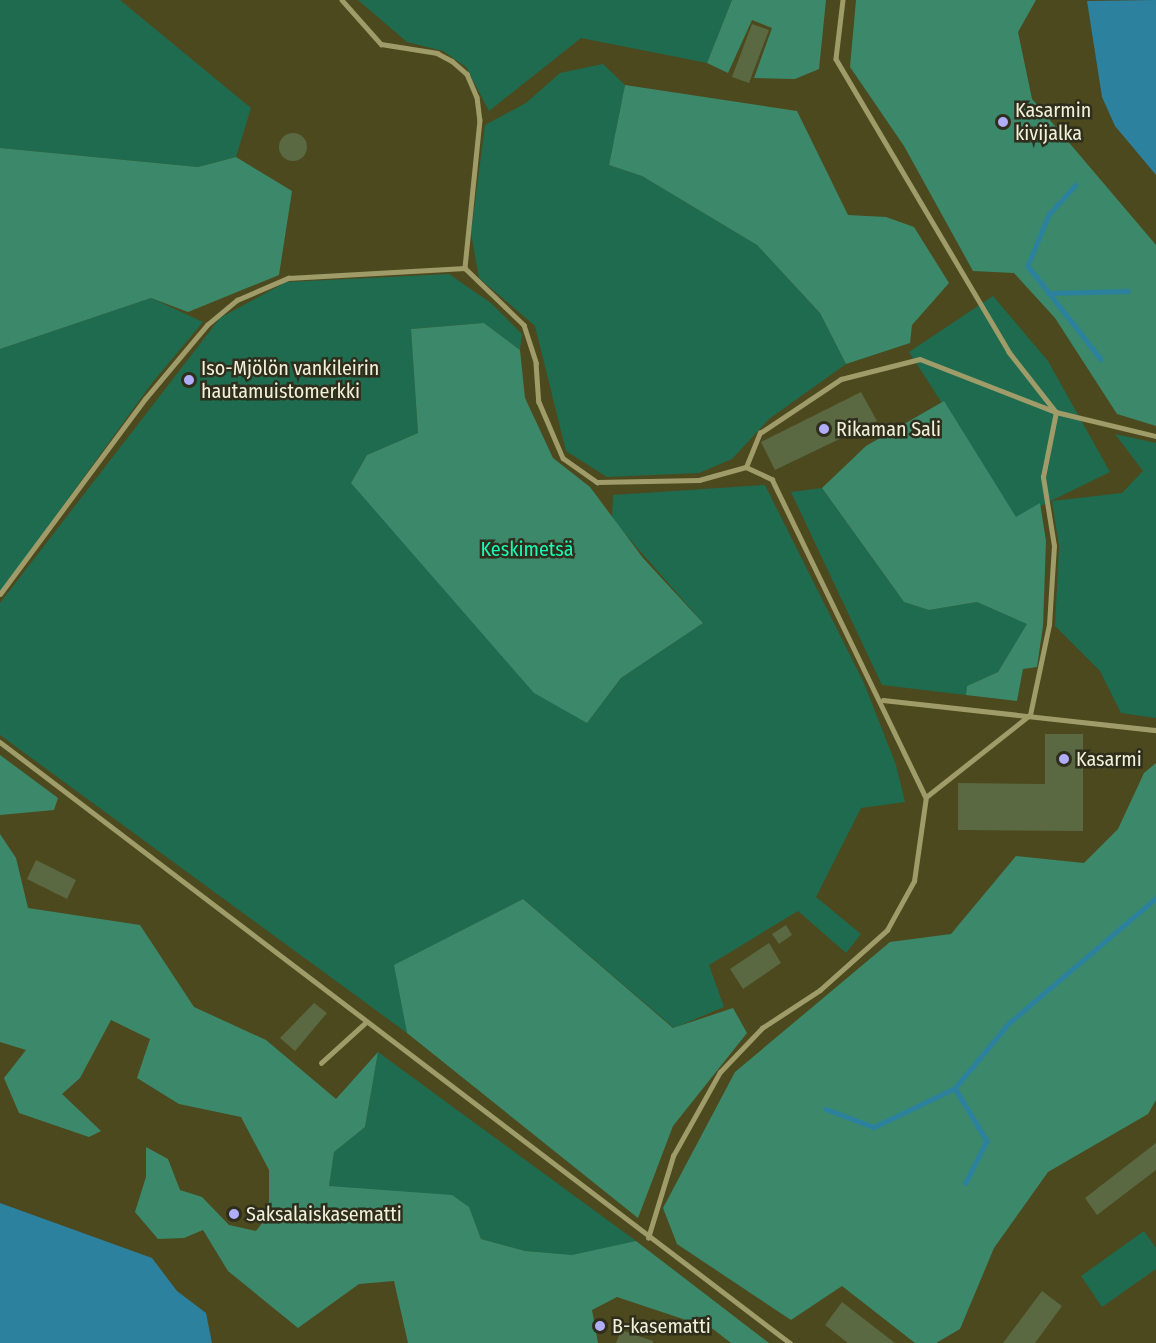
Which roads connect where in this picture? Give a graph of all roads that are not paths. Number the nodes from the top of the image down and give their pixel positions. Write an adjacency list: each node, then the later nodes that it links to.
1 (342, 0): 3 (lane)
2 (843, 0): 4 (lane)
3 (465, 268): 6 (lane); 7 (lane)
4 (1056, 412): 5 (lane); 6 (lane); 9 (lane)
5 (1156, 436)
6 (746, 467): 8 (lane)
7 (0, 594)
8 (883, 700): 9 (lane); 12 (lane)
9 (1030, 715): 10 (lane); 12 (lane)
10 (1156, 730)
11 (0, 742): 13 (lane)
12 (926, 797): 15 (lane)
13 (366, 1022): 14 (lane); 15 (lane)
14 (321, 1063)
15 (648, 1238): 16 (lane)
16 (790, 1343)

